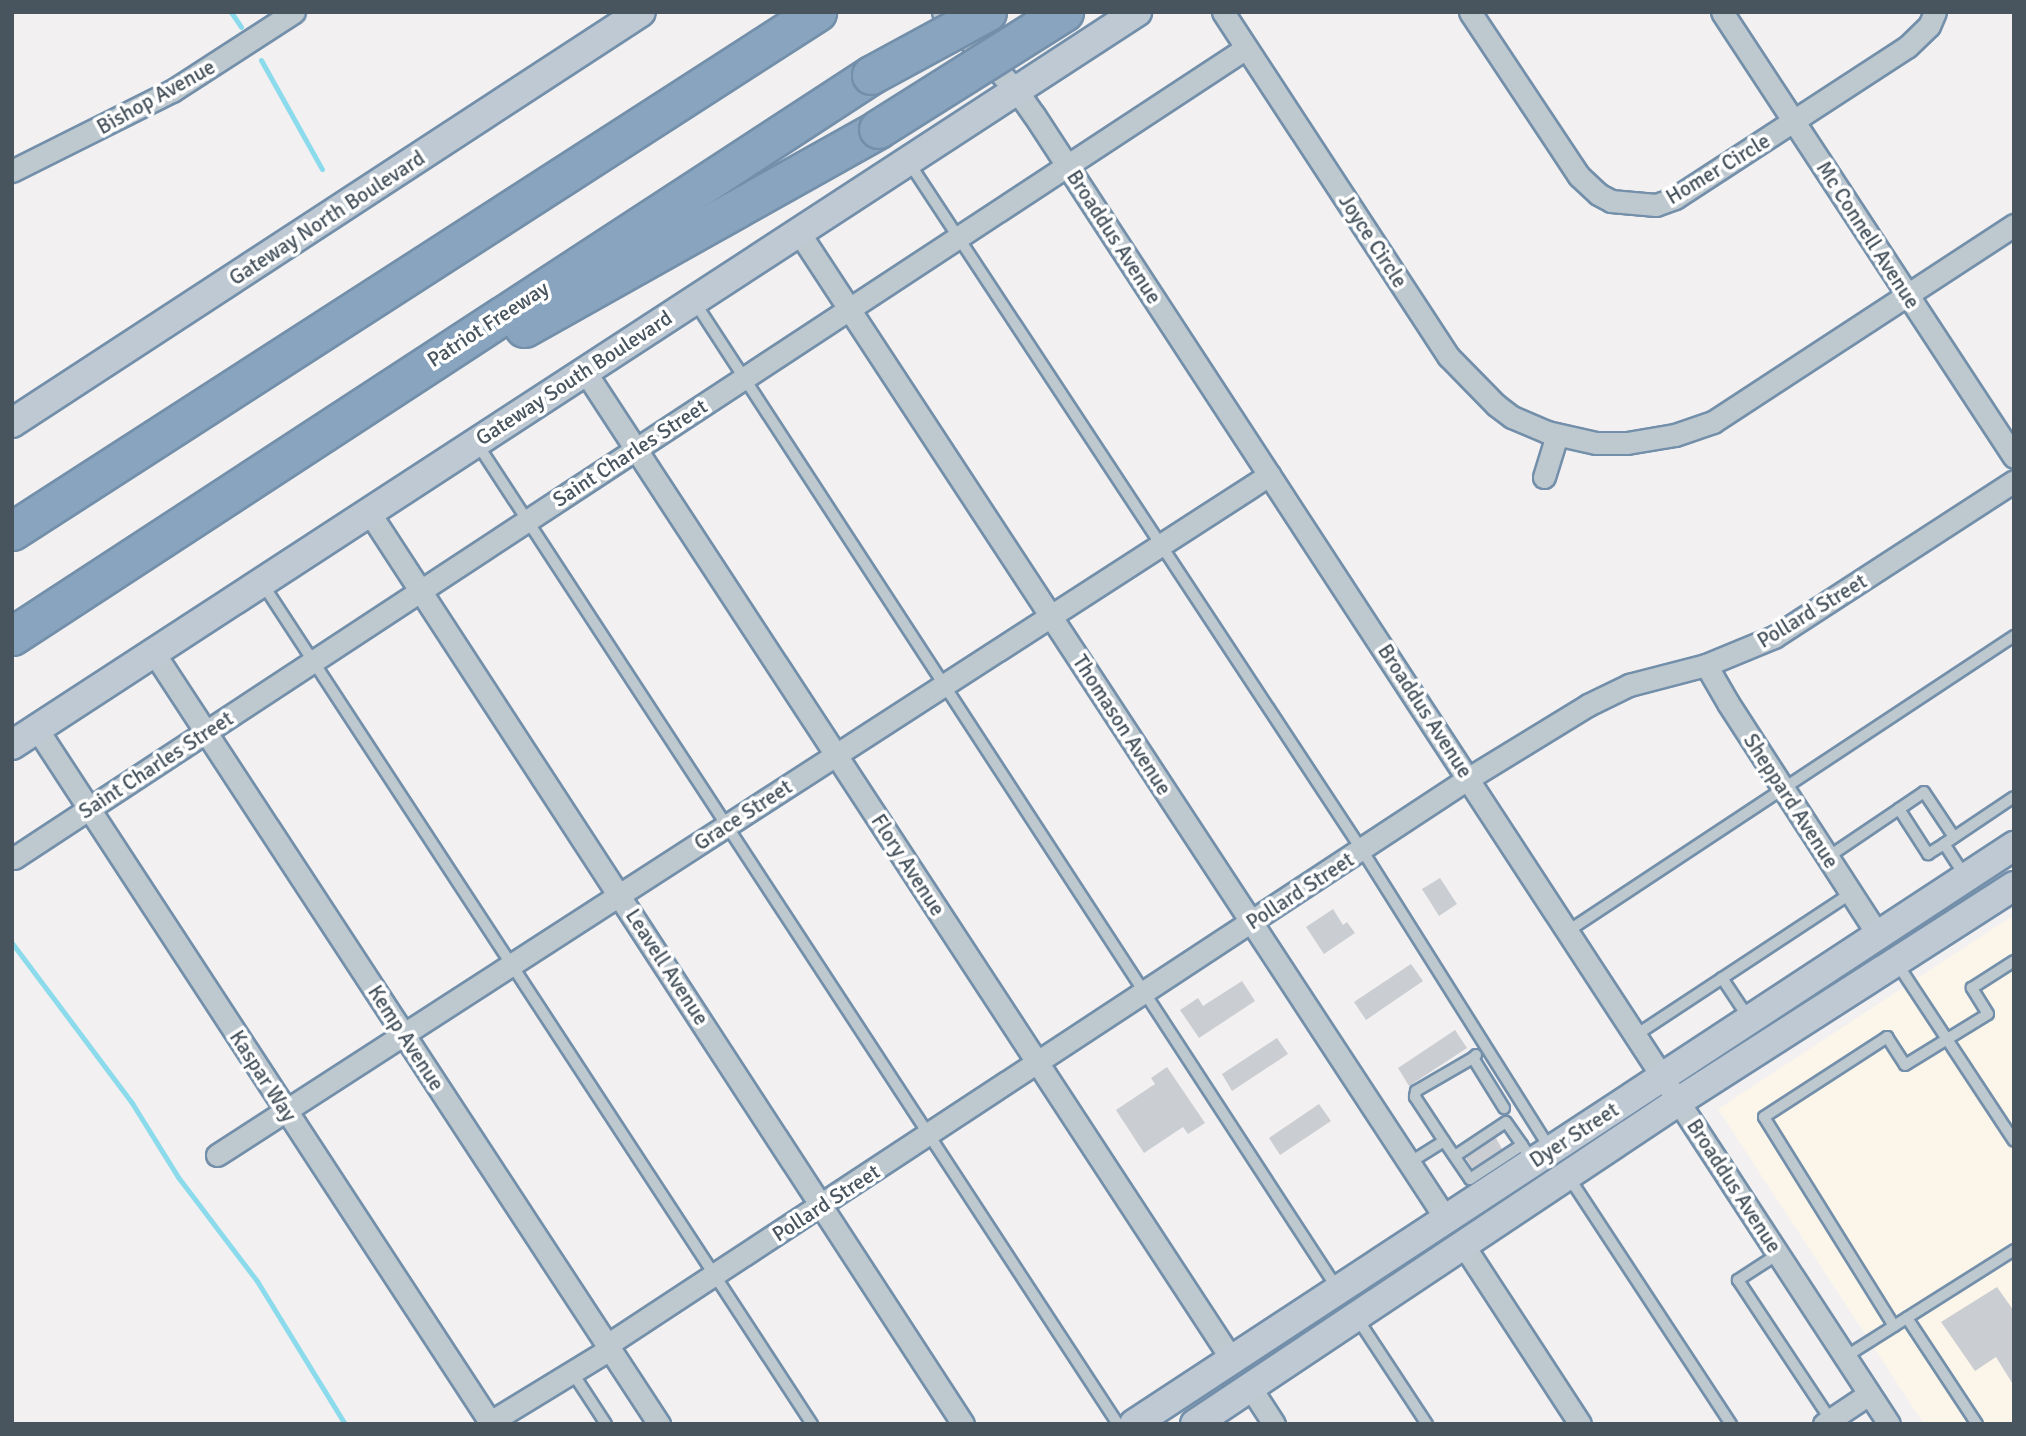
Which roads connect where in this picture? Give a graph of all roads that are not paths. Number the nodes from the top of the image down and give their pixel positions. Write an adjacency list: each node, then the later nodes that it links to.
1 (294, 12): 19 (street, Bishop Avenue)
2 (641, 12): 28 (main road, Gateway North Boulevard)
3 (817, 12): 39 (highway)
4 (943, 12): 15 (street, Broaddus Avenue)
5 (964, 12): 14 (highway, Patriot Freeway, bridge)
6 (988, 12): 14 (highway, bridge)
7 (1064, 12): 36 (highway, bridge)
8 (1137, 12): 15 (main road, Gateway South Boulevard)
9 (1223, 12): 13 (street, Joyce Circle)
10 (1470, 12): 16 (street, Homer Circle)
11 (1722, 12): 16 (street, Mc Connell Avenue)
12 (1936, 12): 16 (street, Homer Circle)
13 (1246, 48): 18 (street, Saint Charles Street); 29 (street, Joyce Circle)
14 (871, 75): 36 (highway, Patriot Freeway)
15 (1017, 91): 17 (main road, Gateway South Boulevard); 18 (street, Broaddus Avenue)
16 (1794, 121): 23 (street, Mc Connell Avenue)
17 (908, 161): 21 (main road, Gateway South Boulevard); 22 (lane)
18 (1067, 166): 22 (street, Saint Charles Street); 33 (street, Broaddus Avenue)
19 (12, 171)
20 (2014, 225): 23 (street, Joyce Circle)
21 (798, 231): 24 (main road, Gateway South Boulevard); 25 (street, Thomason Avenue)
22 (959, 237): 25 (street, Saint Charles Street); 40 (lane)
23 (1907, 295): 29 (street, Joyce Circle); 32 (street, Mc Connell Avenue)
24 (693, 299): 26 (main road, Gateway South Boulevard); 27 (lane)
25 (850, 309): 27 (street, Saint Charles Street); 43 (street, Thomason Avenue)
26 (584, 370): 30 (main road, Gateway South Boulevard); 31 (street, Flory Avenue)
27 (745, 378): 31 (street, Saint Charles Street); 49 (lane)
28 (12, 423)
29 (1557, 435): 34 (street)
30 (476, 442): 37 (main road, Gateway South Boulevard); 38 (lane)
31 (636, 449): 38 (street, Saint Charles Street); 53 (street, Flory Avenue)
32 (2014, 457)
33 (1269, 475): 40 (street, Grace Street); 54 (street, Broaddus Avenue)
34 (1544, 477)
35 (2014, 481): 48 (street, Pollard Street)
36 (201, 512): 44 (highway, Patriot Freeway)
37 (369, 512): 41 (main road, Gateway South Boulevard); 42 (street, Leavell Avenue)
38 (528, 521): 42 (street, Saint Charles Street); 59 (lane)
39 (12, 531)
40 (1163, 543): 43 (street, Grace Street); 63 (lane)
41 (262, 582): 46 (main road, Gateway South Boulevard); 47 (lane)
42 (421, 591): 47 (street, Saint Charles Street); 69 (street, Leavell Avenue)
43 (1051, 616): 49 (street, Grace Street); 70 (street, Thomason Avenue)
44 (12, 636)
45 (2014, 636): 55 (lane)
46 (154, 653): 50 (main road, Gateway South Boulevard); 51 (street, Kemp Avenue)
47 (314, 662): 51 (street, Saint Charles Street); 75 (lane)
48 (1706, 665): 54 (street, Pollard Street); 55 (street, Sheppard Avenue)
49 (944, 684): 53 (street, Grace Street); 77 (lane)
50 (37, 729): 52 (main road, Gateway South Boulevard); 57 (street, Kaspar Way)
51 (206, 732): 57 (street, Saint Charles Street); 79 (street, Kemp Avenue)
52 (12, 746)
53 (836, 755): 59 (street, Grace Street); 84 (street, Flory Avenue)
54 (1469, 778): 63 (street, Pollard Street); 71 (street, Broaddus Avenue)
55 (1782, 788): 64 (street, Sheppard Avenue); 71 (lane)
56 (2014, 797): 60 (lane)
57 (90, 808): 65 (street, Saint Charles Street); 89 (street, Kaspar Way)
58 (1899, 809): 60 (lane); 61 (lane); 64 (lane)
59 (727, 825): 69 (street, Grace Street); 91 (lane)
60 (1954, 837): 61 (lane)
61 (1944, 844): 66 (lane)
62 (2014, 846): 66 (main road, Dyer Street)
63 (1362, 850): 70 (street, Pollard Street); 82 (lane)
64 (1828, 858): 68 (street, Sheppard Avenue)
65 (14, 859)
66 (1966, 877): 72 (main road, Dyer Street); 74 (main road)
67 (2014, 886): 74 (main road, Dyer Street)
68 (1851, 893): 72 (street, Sheppard Avenue); 76 (lane)
69 (620, 895): 75 (street, Grace Street); 100 (street, Leavell Avenue)
70 (1252, 923): 77 (street, Pollard Street); 97 (street, Thomason Avenue)
71 (1568, 930): 80 (street, Broaddus Avenue)
72 (1878, 935): 78 (main road, Dyer Street)
73 (2014, 961): 81 (lane)
74 (1896, 962): 81 (lane); 87 (main road, Dyer Street)
75 (512, 965): 79 (street, Grace Street); 105 (lane)
76 (1722, 978): 78 (lane); 80 (lane)
77 (1145, 992): 84 (street, Pollard Street); 106 (lane)
78 (1750, 1020): 85 (main road, Dyer Street)
79 (404, 1035): 89 (street, Grace Street); 110 (street, Kemp Avenue)
80 (1636, 1035): 85 (street, Broaddus Avenue)
81 (1947, 1039): 93 (lane); 109 (lane)
82 (1486, 1048): 83 (lane); 86 (lane)
83 (1473, 1058): 88 (lane); 92 (lane)
84 (1037, 1062): 91 (street, Pollard Street); 112 (street, Flory Avenue)
85 (1663, 1077): 87 (street, Broaddus Avenue); 94 (main road, Dyer Street)
86 (1518, 1098): 88 (lane); 94 (lane)
87 (1679, 1101): 98 (main road, Dyer Street); 104 (street, Broaddus Avenue)
88 (1504, 1108): 90 (lane)
89 (286, 1111): 95 (street, Grace Street); 117 (street, Kaspar Way)
90 (1506, 1122): 94 (lane); 96 (lane)
91 (930, 1134): 100 (street, Pollard Street); 122 (lane)
92 (1444, 1141): 96 (lane); 97 (lane)
93 (2014, 1141)
94 (1536, 1152): 99 (main road, Dyer Street)
95 (217, 1156)
96 (1455, 1156): 99 (lane)
97 (1409, 1163): 101 (street, Thomason Avenue)
98 (1568, 1176): 102 (main road, Dyer Street); 129 (lane)
99 (1490, 1178): 101 (main road, Dyer Street)
100 (822, 1205): 105 (street, Pollard Street); 121 (street, Leavell Avenue)
101 (1446, 1219): 106 (main road, Dyer Street)
102 (1464, 1246): 107 (main road, Dyer Street); 128 (street)
103 (2014, 1250): 108 (lane)
104 (1778, 1254): 111 (street, Broaddus Avenue); 116 (lane)
105 (714, 1275): 110 (street, Pollard Street); 120 (lane)
106 (1330, 1296): 112 (main road, Dyer Street); 114 (main road)
107 (1356, 1316): 114 (main road, Dyer Street); 127 (lane)
108 (1907, 1318): 109 (lane); 131 (lane)
109 (1894, 1326): 111 (lane)
110 (608, 1347): 113 (street, Pollard Street); 119 (street, Kemp Avenue)
111 (1845, 1357): 115 (street, Broaddus Avenue)
112 (1233, 1360): 123 (main road, Dyer Street); 124 (main road)
113 (572, 1372): 117 (street, Pollard Street); 118 (lane)
114 (1250, 1387): 125 (main road, Dyer Street); 126 (street)
115 (1869, 1394): 116 (street); 130 (street, Broaddus Avenue)
116 (1827, 1422)
117 (489, 1423)
118 (606, 1424)
119 (659, 1424)
120 (812, 1424)
121 (963, 1424)
122 (1118, 1424)
123 (1134, 1424)
124 (1169, 1424)
125 (1195, 1424)
126 (1274, 1424)
127 (1427, 1424)
128 (1580, 1424)
129 (1731, 1424)
130 (1889, 1424)
131 (1977, 1424)

